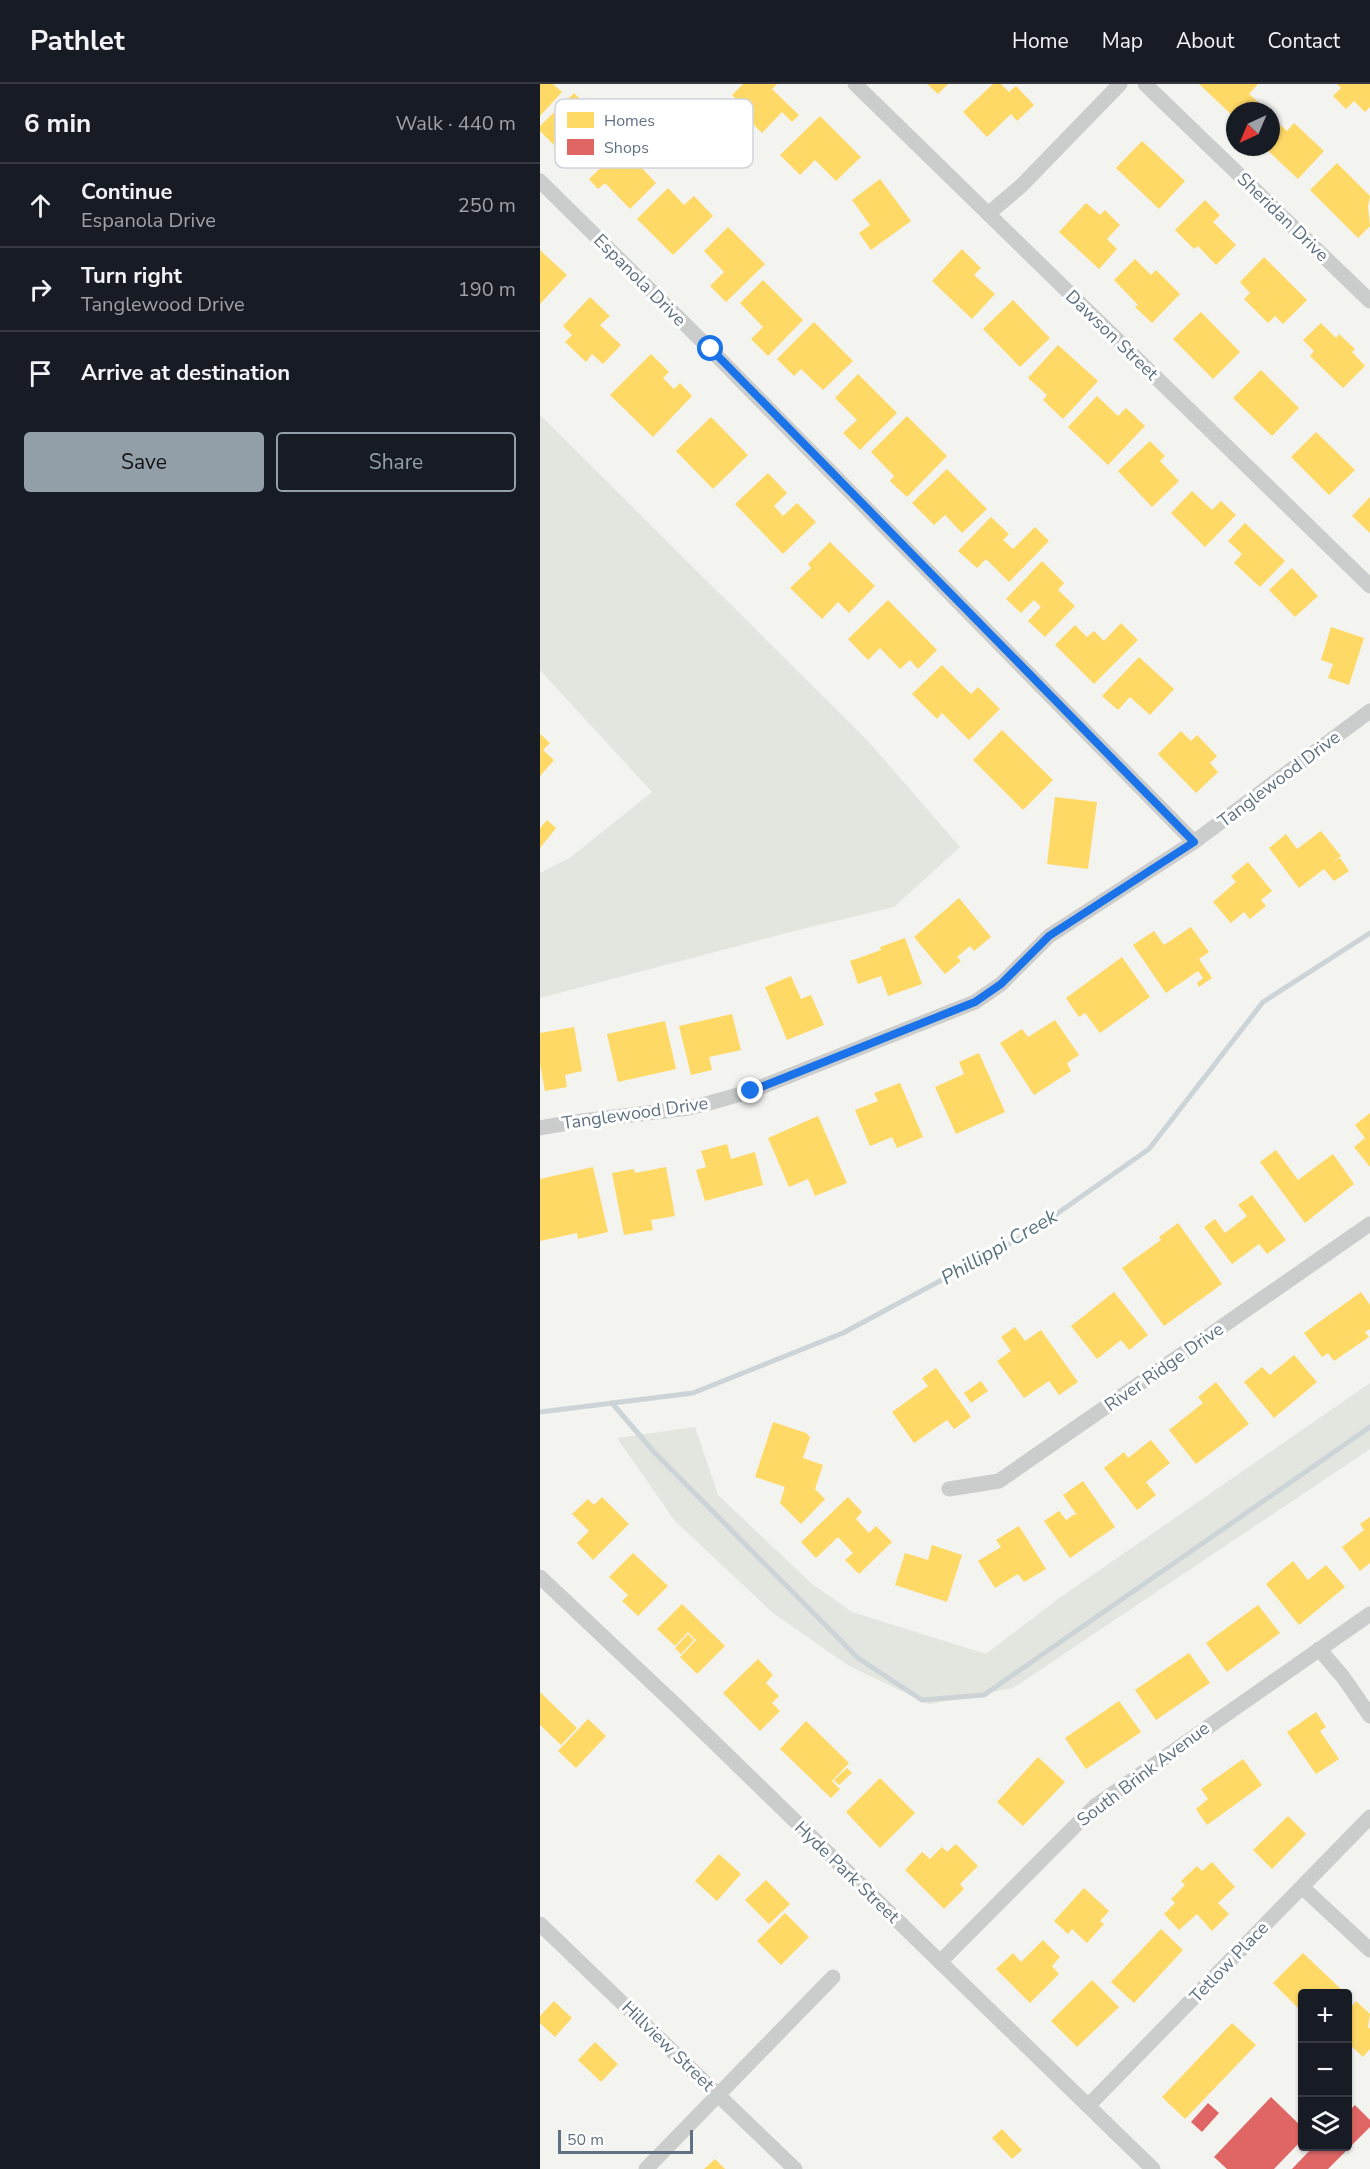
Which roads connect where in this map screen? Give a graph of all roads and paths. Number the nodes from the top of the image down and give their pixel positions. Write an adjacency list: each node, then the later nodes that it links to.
1 (855, 84): 5 (street, Dawson Street)
2 (1120, 84): 5 (street)
3 (1145, 84): 6 (street, Sheridan Drive)
4 (540, 182): 9 (street, Espanola Drive)
5 (988, 214): 7 (street, Dawson Street)
6 (1370, 301)
7 (1370, 586)
8 (1370, 711): 9 (street, Tanglewood Drive)
9 (1194, 842): 10 (street, Tanglewood Drive)
10 (540, 1128)
11 (1370, 1224): 12 (street, River Ridge Drive)
12 (949, 1489)
13 (540, 1576): 21 (street, Hyde Park Street)
14 (1370, 1614): 15 (street, South Brink Avenue)
15 (1319, 1649): 16 (street); 21 (street, South Brink Avenue)
16 (1370, 1716)
17 (1370, 1817): 18 (street, Tetlow Place)
18 (1302, 1887): 20 (street); 24 (street, Tetlow Place)
19 (540, 1924): 23 (street, Hillview Street)
20 (1370, 1950)
21 (940, 1962): 24 (street, Hyde Park Street)
22 (833, 1977): 23 (street)
23 (718, 2095): 25 (street); 26 (street, Hillview Street)
24 (1088, 2106): 27 (street, Hyde Park Street)
25 (646, 2169)
26 (795, 2169)
27 (1153, 2169)

